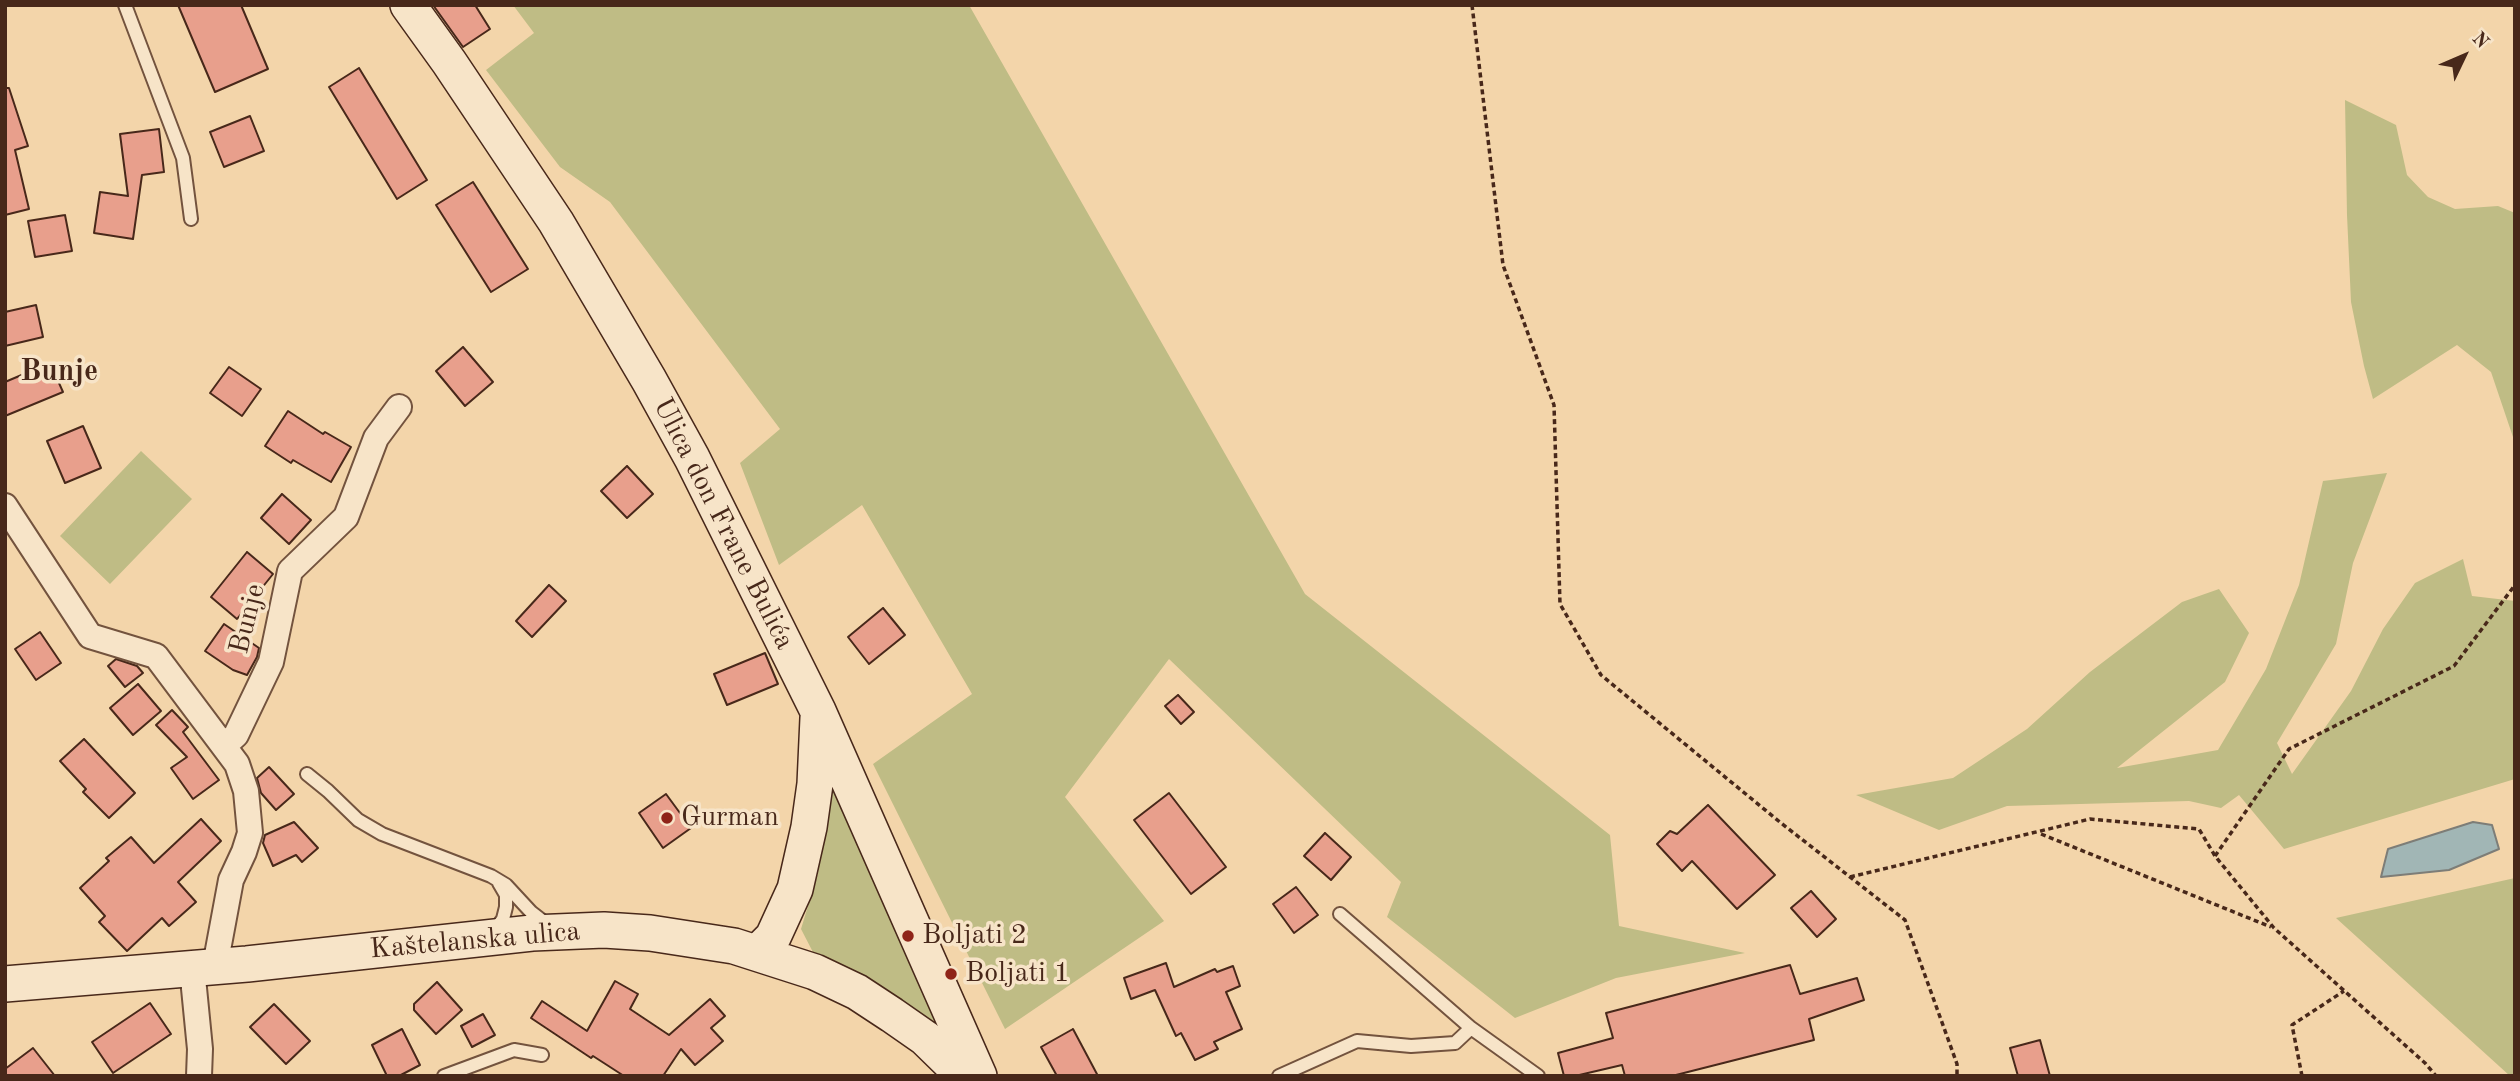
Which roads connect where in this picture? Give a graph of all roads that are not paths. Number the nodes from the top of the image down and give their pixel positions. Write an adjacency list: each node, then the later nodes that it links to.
1 (125, 5): 3 (lane)
2 (408, 5): 6 (street, Ulica don Frane Bulića)
3 (191, 219)
4 (399, 407): 7 (street, Bunje)
5 (5, 506): 7 (street)
6 (818, 711): 13 (street); 21 (street, Ulica don Frane Bulića)
7 (225, 746): 14 (street)
8 (307, 774): 9 (lane)
9 (491, 876): 11 (lane); 12 (lane)
10 (1340, 914): 16 (lane)
11 (563, 931): 12 (street, Kaštelanska ulica); 13 (street, Kaštelanska ulica)
12 (485, 938): 14 (street, Kaštelanska ulica)
13 (758, 952): 20 (street, Kaštelanska ulica)
14 (204, 967): 15 (street, Kaštelanska ulica); 19 (street)
15 (5, 984)
16 (1471, 1028): 22 (lane); 23 (lane)
17 (542, 1055): 18 (lane)
18 (446, 1075)
19 (199, 1076)
20 (964, 1076)
21 (979, 1076)
22 (1279, 1076)
23 (1538, 1076)

